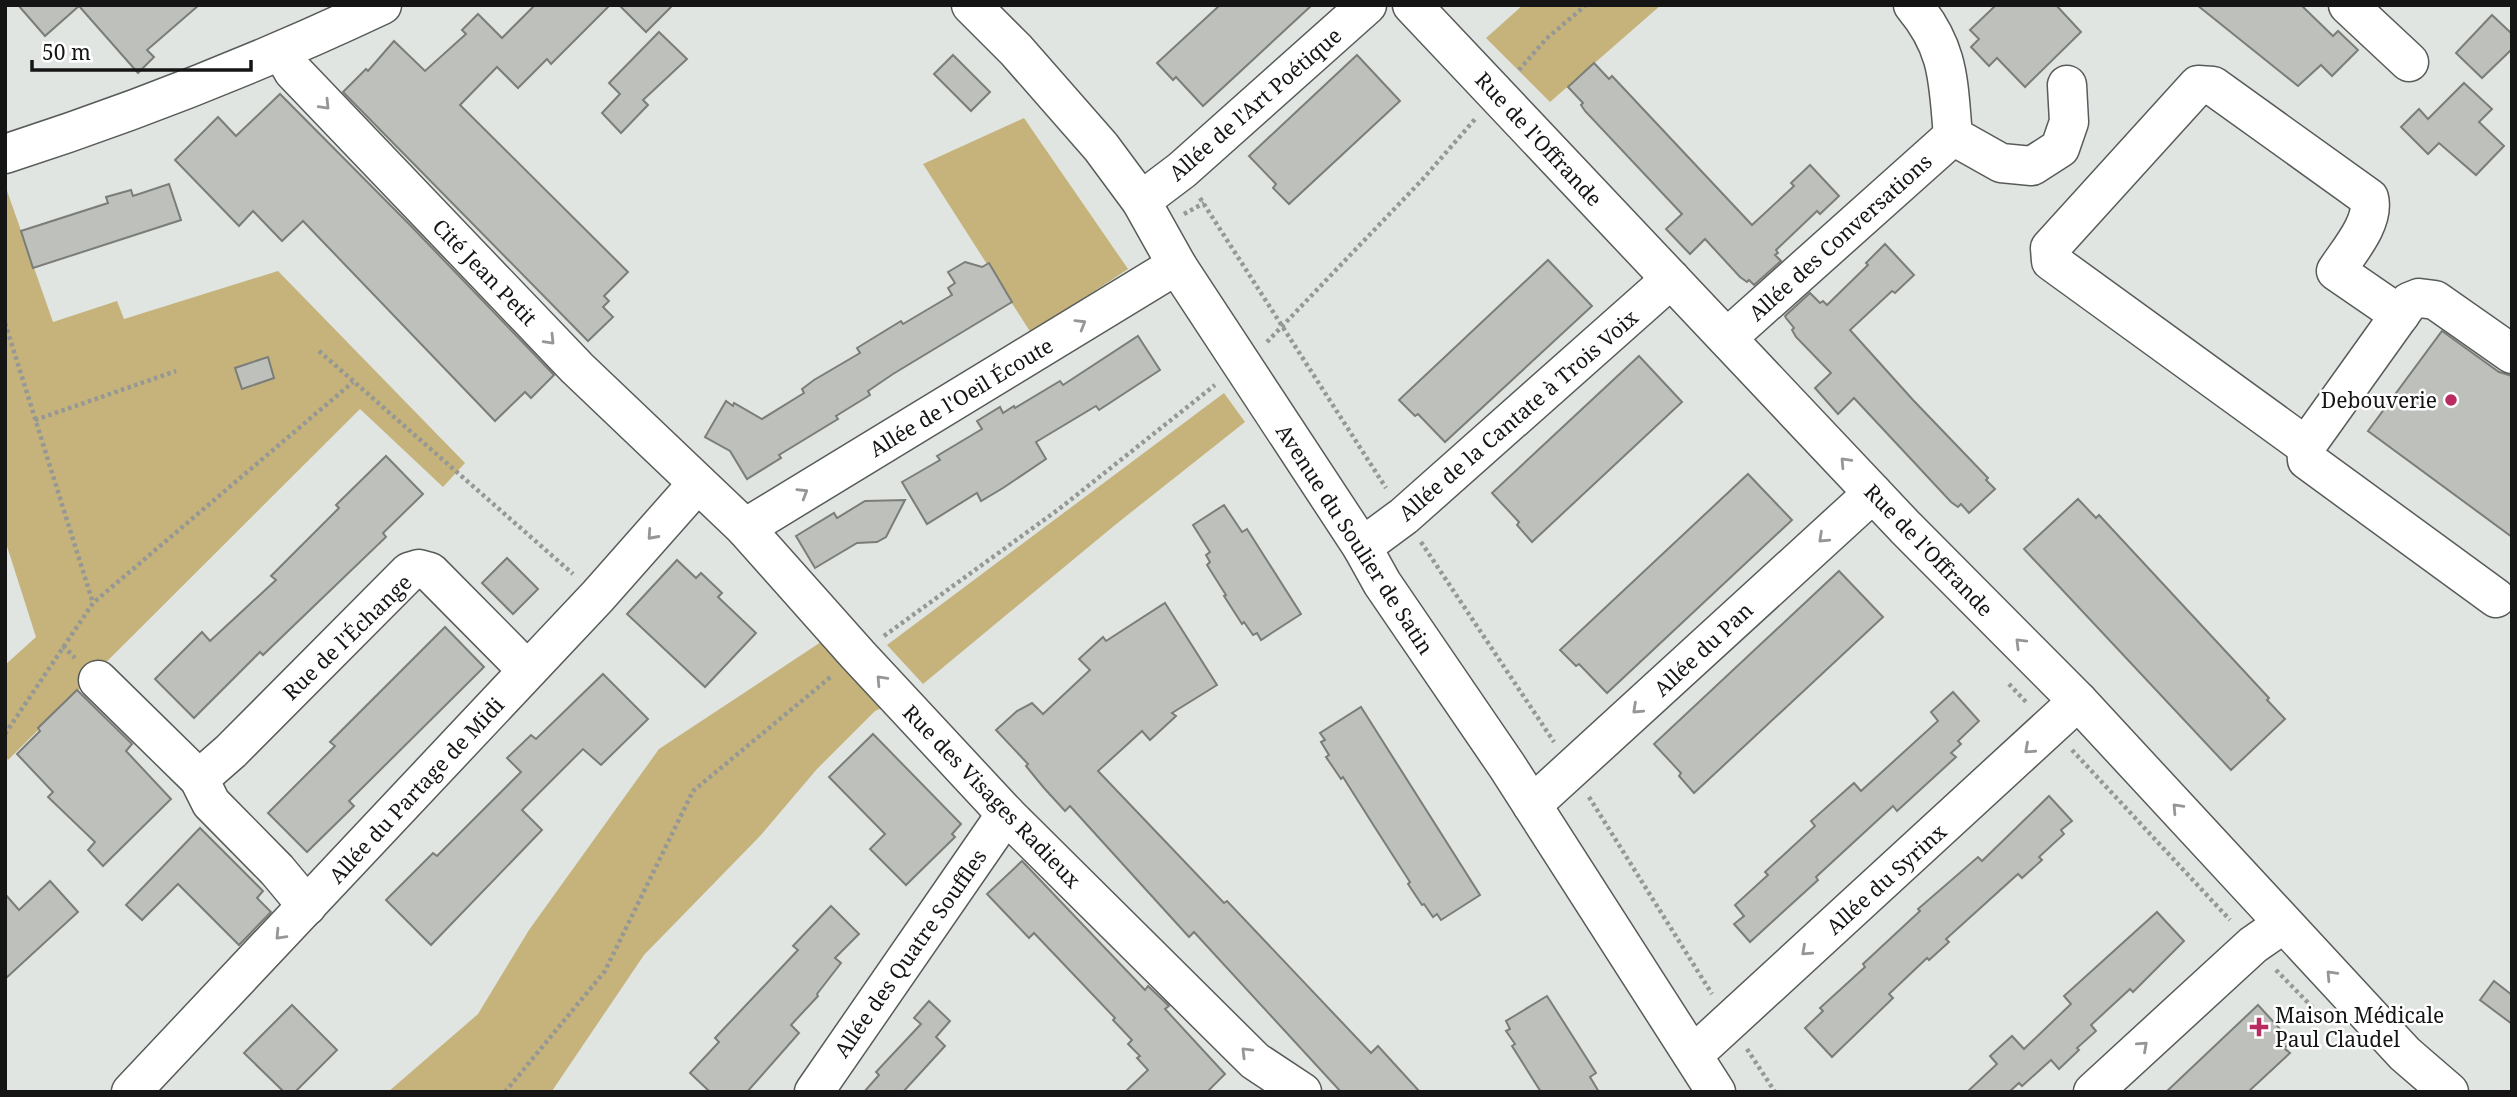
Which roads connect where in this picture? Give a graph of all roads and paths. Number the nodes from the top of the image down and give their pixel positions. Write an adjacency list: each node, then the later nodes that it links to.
1 (382, 5): 8 (street)
2 (971, 5): 15 (street, Avenue du Soulier de Satin)
3 (1367, 5): 14 (street, Allée de l'Art Poétique)
4 (1412, 5): 11 (street, Rue de l'Offrande)
5 (1586, 5): 11 (path)
6 (1913, 5): 12 (street)
7 (2348, 5): 9 (street)
8 (282, 52): 13 (street); 29 (street, Cité Jean Petit, one-way to 29)
9 (2409, 62)
10 (2067, 85): 12 (street)
11 (1496, 94): 17 (street, Rue de l'Offrande); 20 (path)
12 (1953, 136): 21 (street, Allée des Conversations)
13 (5, 153)
14 (1182, 170): 15 (street, Allée de l'Art Poétique); 20 (path)
15 (1141, 201): 16 (street, Avenue du Soulier de Satin)
16 (1178, 267): 24 (street, Avenue du Soulier de Satin); 32 (street, Allée de l'Oeil Écoute, one-way to 16)
17 (1671, 279): 21 (street, Rue de l'Offrande); 31 (street, Allée de la Cantate à Trois Voix)
18 (2400, 315): 23 (street); 28 (street); 28 (street)
19 (5, 323): 27 (path)
20 (1283, 325): 24 (path); 31 (path)
21 (1727, 338): 30 (street, Rue de l'Offrande, one-way to 21)
22 (318, 351): 26 (path)
23 (2512, 354)
24 (1245, 367): 33 (street, Avenue du Soulier de Satin); 37 (path)
25 (176, 371): 27 (path)
26 (353, 382): 34 (path); 36 (path)
27 (35, 420): 36 (path)
28 (2306, 446): 35 (street)
29 (697, 484): 32 (street, Rue des Visages Radieux); 34 (street, Allée du Partage de Midi, one-way to 34)
30 (1874, 493): 40 (street, Rue de l'Offrande, one-way to 30); 42 (street, Allée du Pan, one-way to 42)
31 (1404, 516): 33 (street, Allée de la Cantate à Trois Voix); 42 (path)
32 (745, 528): 37 (street, Rue des Visages Radieux)
33 (1362, 547): 44 (street, Avenue du Soulier de Satin)
34 (598, 596): 38 (street, Allée du Partage de Midi)
35 (2496, 598)
36 (93, 603): 41 (path)
37 (858, 655): 45 (street, Rue des Visages Radieux, one-way to 37); 52 (path)
38 (527, 670): 43 (street, Rue de l'Échange); 46 (street, Allée du Partage de Midi)
39 (98, 680): 43 (street)
40 (2078, 701): 47 (street, Rue de l'Offrande, one-way to 40); 48 (street, Allée du Syrinx, one-way to 48)
41 (5, 734)
42 (1572, 769): 44 (street, Allée du Pan); 48 (path)
43 (199, 779): 46 (street)
44 (1532, 805): 49 (street, Avenue du Soulier de Satin)
45 (1006, 814): 50 (street, Allée des Quatre Souffles); 53 (street, Rue des Visages Radieux, one-way to 45)
46 (307, 906): 51 (street, Allée du Partage de Midi, one-way to 51)
47 (2283, 924): 56 (street, one-way to 47); 57 (street, Rue de l'Offrande, one-way to 47)
48 (1729, 1022): 49 (street, Allée du Syrinx); 55 (path)
49 (1693, 1055): 54 (street, Avenue du Soulier de Satin)
50 (826, 1087)
51 (131, 1092)
52 (505, 1092)
53 (1302, 1092)
54 (1716, 1092)
55 (1775, 1092)
56 (2093, 1092)
57 (2449, 1092)

